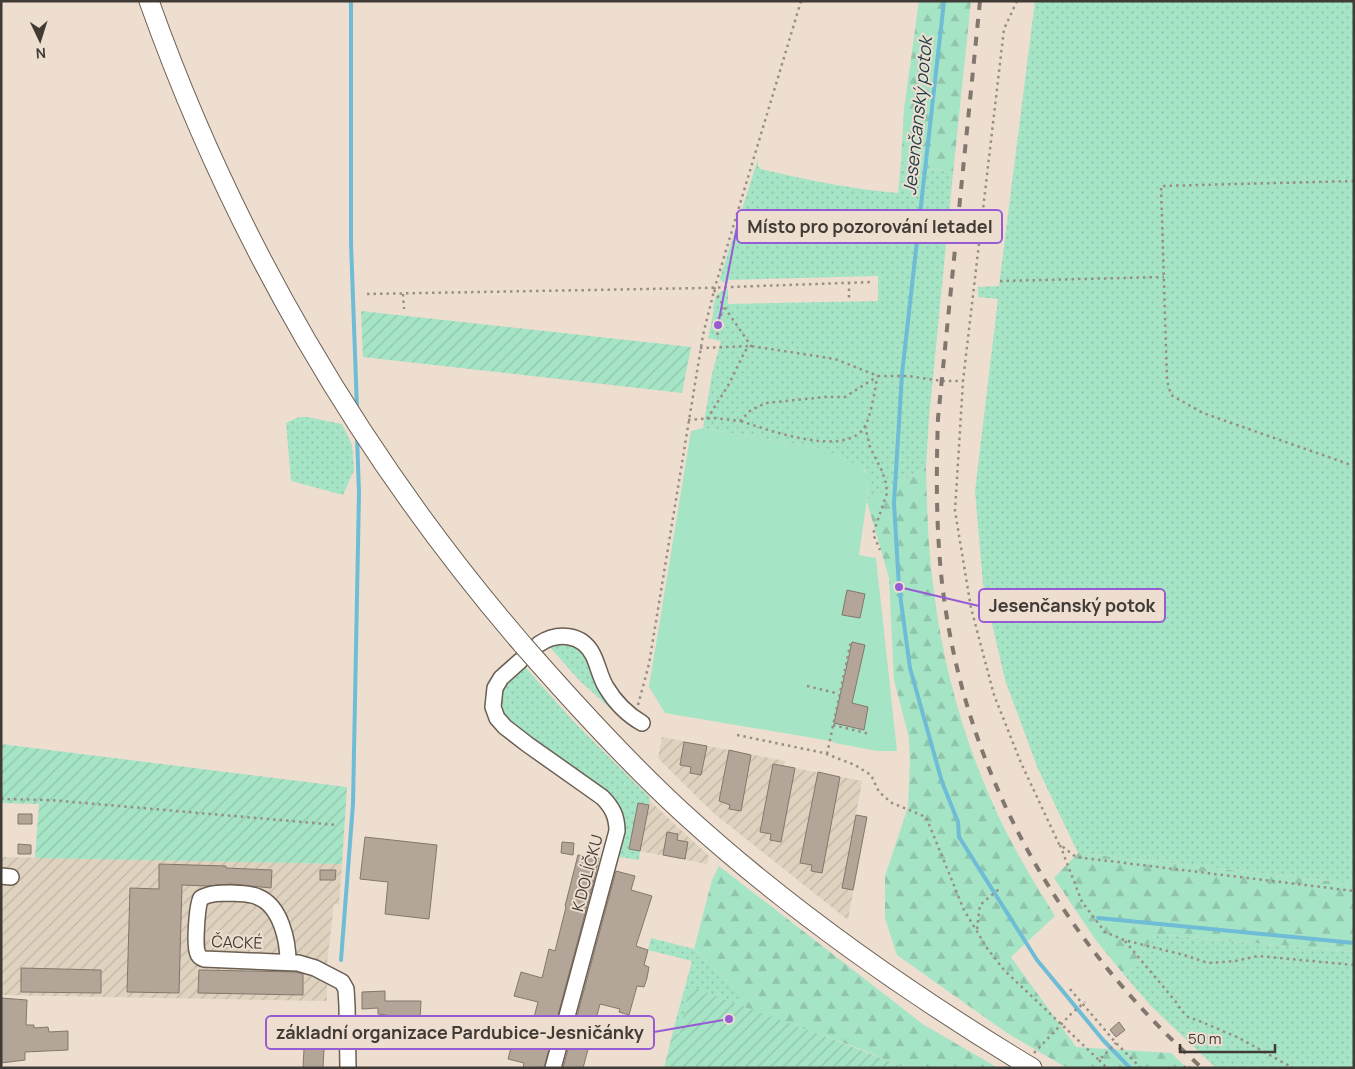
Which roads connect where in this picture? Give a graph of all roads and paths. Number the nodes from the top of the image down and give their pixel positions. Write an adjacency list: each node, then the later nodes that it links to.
1 (149, 1): 27 (main road)
2 (801, 1): 9 (path)
3 (1017, 1): 19 (path)
4 (1354, 181): 5 (path)
5 (1164, 277): 8 (path); 24 (path)
6 (849, 282): 7 (path); 9 (path); 12 (path)
7 (872, 282)
8 (1000, 282)
9 (714, 288): 11 (path); 13 (path); 17 (path)
10 (367, 294): 11 (path)
11 (403, 294): 14 (path)
12 (849, 299)
13 (722, 305): 15 (path); 16 (path)
14 (404, 309)
15 (717, 337)
16 (751, 346): 17 (path); 18 (path); 20 (path)
17 (700, 348): 21 (path)
18 (878, 376): 19 (path); 22 (path); 23 (path)
19 (963, 381): 37 (path)
20 (707, 419): 21 (path); 22 (path)
21 (688, 420): 30 (path)
22 (740, 421): 23 (path)
23 (865, 426): 25 (path)
24 (1354, 466)
25 (880, 550)
26 (851, 641): 31 (path)
27 (530, 653): 30 (street, K DOLÍČKU); 49 (main road); 51 (street, K DOLÍČKU)
28 (807, 686): 29 (path)
29 (836, 693)
30 (639, 721)
31 (832, 725): 32 (path); 34 (path)
32 (870, 734)
33 (737, 736): 34 (path)
34 (827, 754): 40 (path)
35 (1, 799): 36 (path)
36 (337, 825)
37 (1059, 844): 39 (path); 41 (path)
38 (999, 890): 40 (path)
39 (1354, 891)
40 (977, 929): 46 (path)
41 (1124, 940): 43 (path); 56 (path)
42 (288, 962): 42 (street, ČACKÉ); 50 (street, ČACKÉ)
43 (1354, 966)
44 (1072, 990): 45 (path)
45 (1083, 1004): 46 (path); 47 (path)
46 (1061, 1024): 48 (path); 49 (path)
47 (1116, 1044): 48 (path); 53 (path)
48 (1099, 1060): 52 (path)
49 (1030, 1066)
50 (348, 1068)
51 (553, 1068)
52 (1106, 1068)
53 (1141, 1068)
54 (1184, 1068): 55 (path)
55 (1190, 1068)
56 (1293, 1068)

